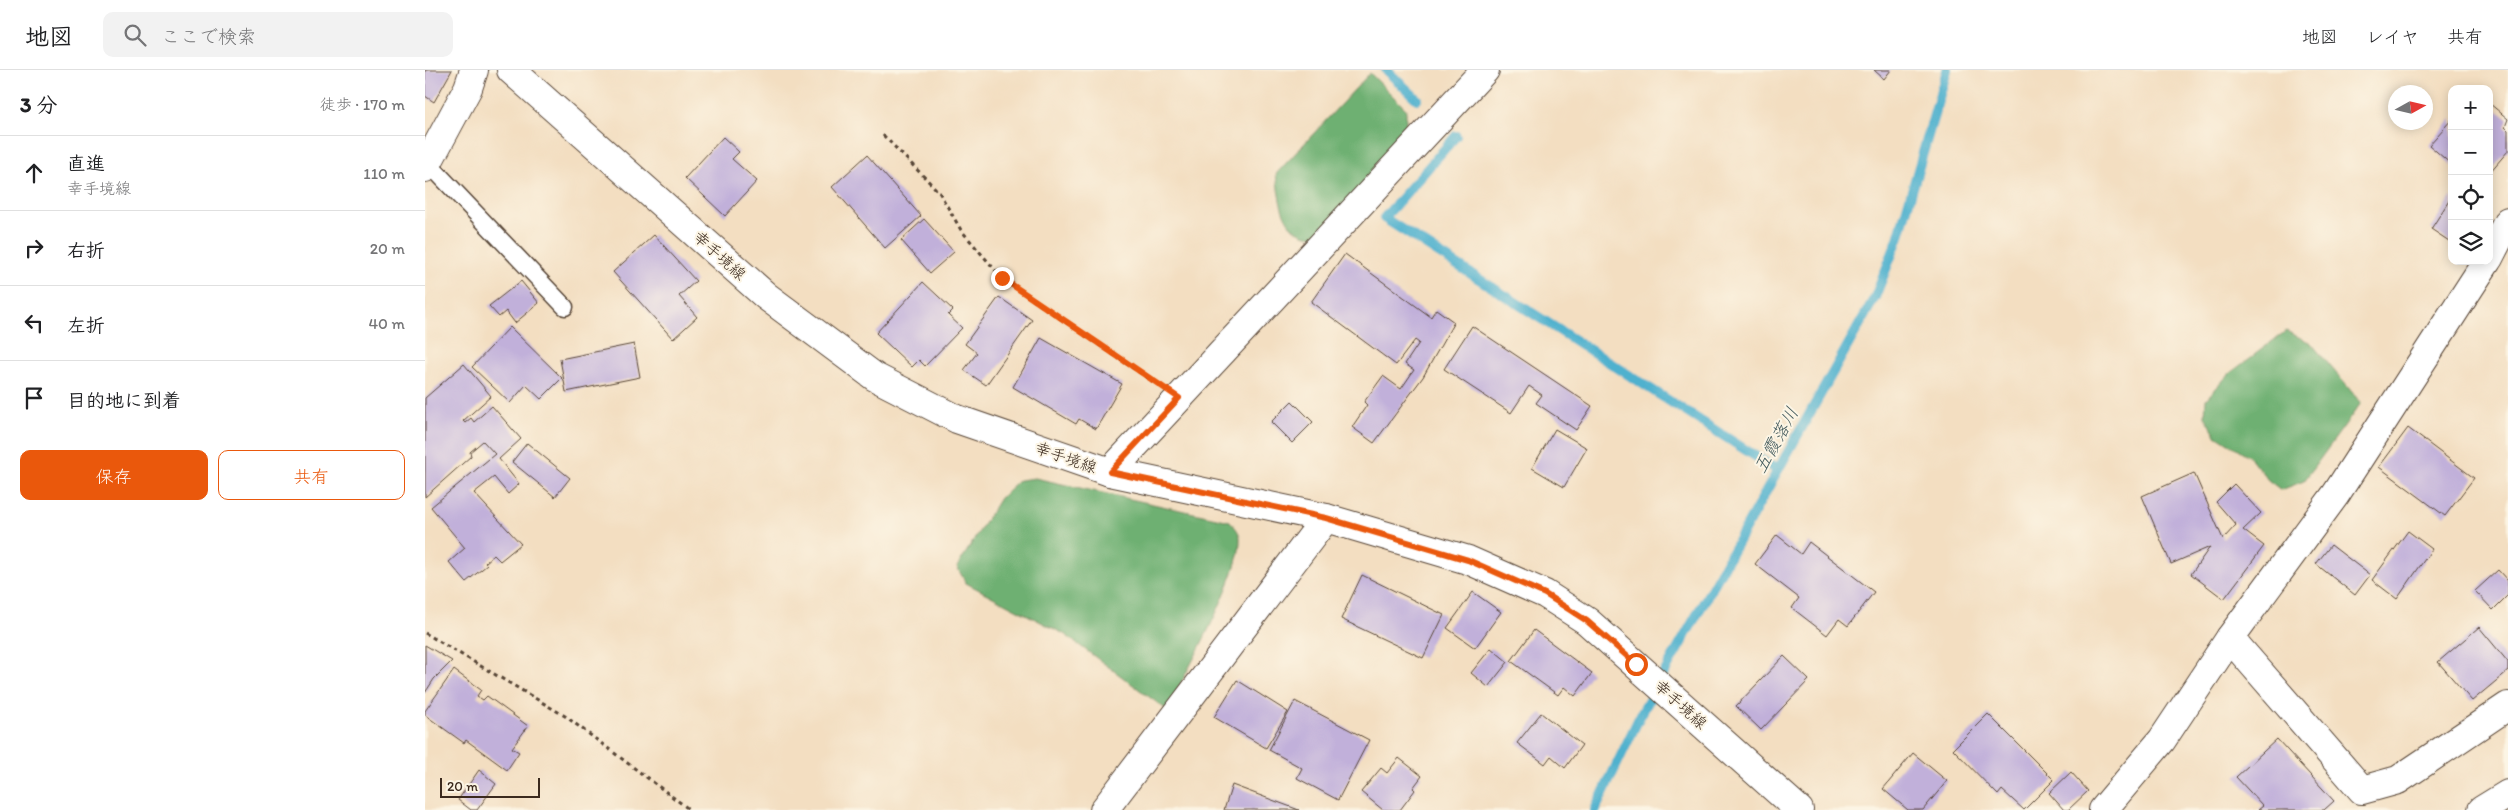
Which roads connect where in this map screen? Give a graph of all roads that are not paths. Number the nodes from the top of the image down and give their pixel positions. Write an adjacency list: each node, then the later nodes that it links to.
1 (474, 70): 4 (street)
2 (511, 70): 9 (street, 幸手境線)
3 (1485, 70): 9 (street)
4 (426, 165): 8 (lane)
5 (2508, 221): 6 (street)
6 (2493, 250)
7 (2484, 265): 11 (street)
8 (565, 307)
9 (1110, 472): 10 (street, 幸手境線)
10 (1326, 518): 14 (street); 15 (street, 幸手境線)
11 (2230, 638): 12 (street); 16 (street)
12 (2508, 706)
13 (2508, 794): 17 (street)
14 (1104, 810)
15 (1799, 810)
16 (2103, 810)
17 (2482, 810)

